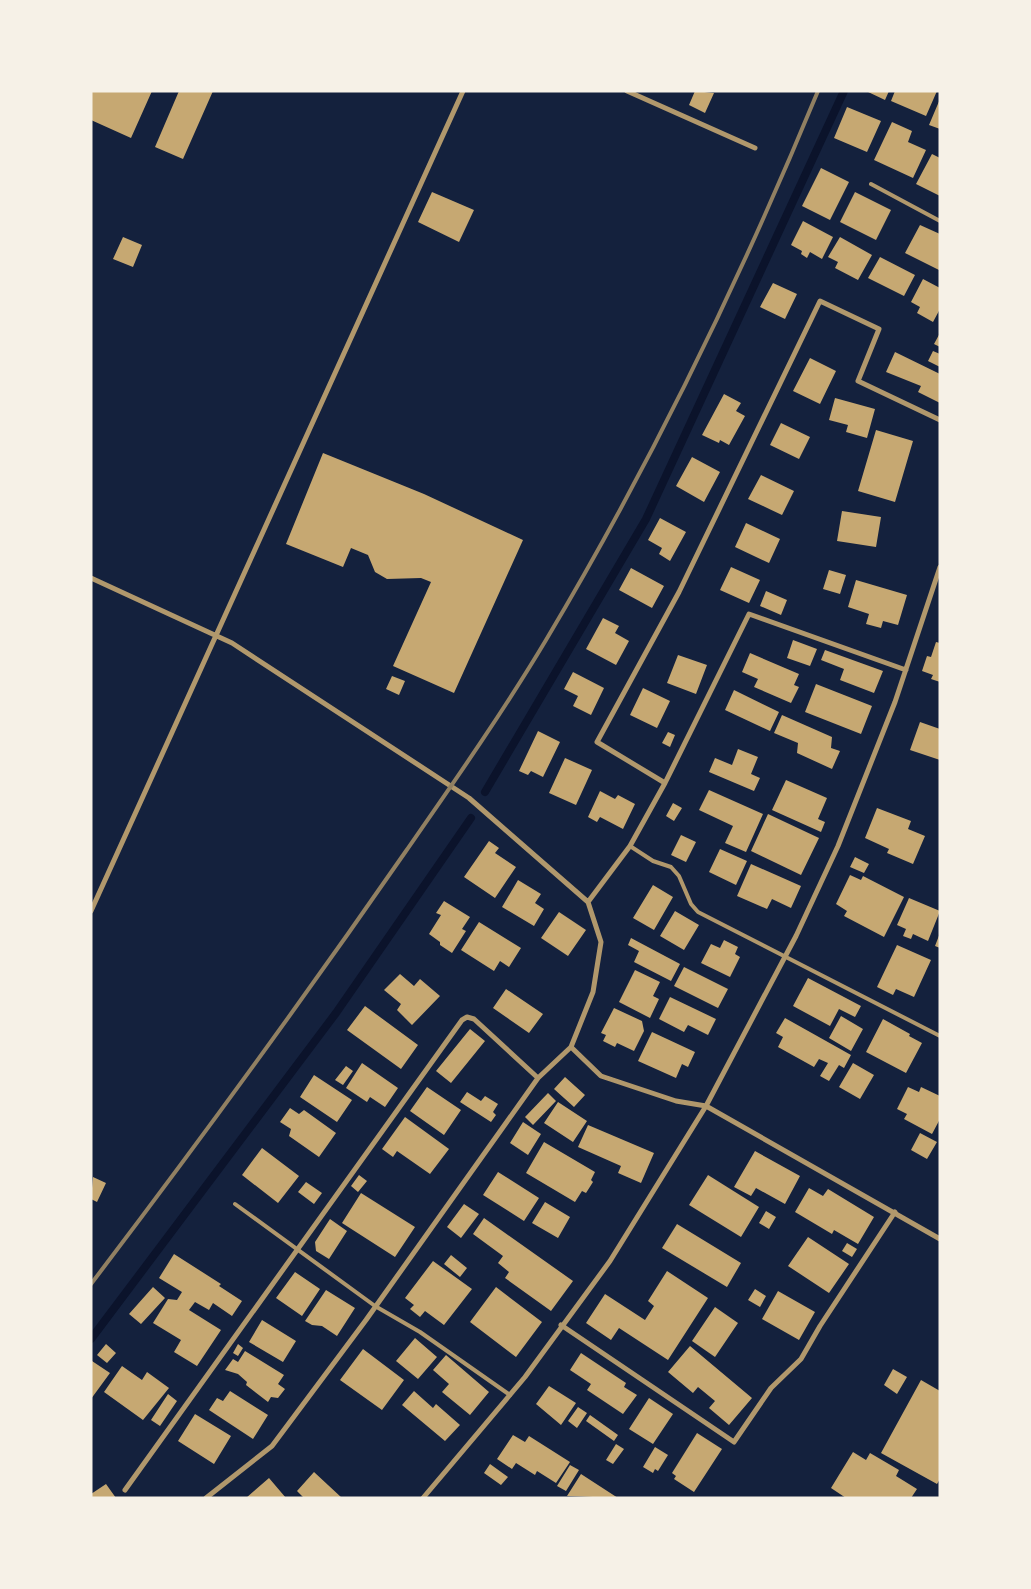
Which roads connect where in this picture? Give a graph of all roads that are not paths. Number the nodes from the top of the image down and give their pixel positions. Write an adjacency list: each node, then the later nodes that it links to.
1 (463, 91): 9 (street)
2 (627, 91): 3 (street)
3 (755, 148)
4 (871, 184): 5 (lane)
5 (940, 221)
6 (940, 420): 11 (street)
7 (940, 568): 10 (street)
8 (91, 578): 9 (street)
9 (217, 636): 13 (street); 14 (street)
10 (906, 670): 11 (street); 15 (street)
11 (665, 783): 12 (street)
12 (630, 846): 13 (street); 15 (lane)
13 (588, 902): 17 (street)
14 (91, 911)
15 (786, 956): 16 (lane); 19 (street)
16 (940, 1036)
17 (572, 1047): 18 (street); 19 (street)
18 (538, 1078): 23 (street); 24 (street)
19 (706, 1106): 21 (street); 25 (street)
20 (235, 1204): 23 (lane)
21 (895, 1212): 22 (street); 25 (street)
22 (940, 1239)
23 (297, 1251): 24 (lane); 27 (street)
24 (375, 1306): 26 (lane); 28 (street)
25 (562, 1325): 26 (street)
26 (510, 1395): 29 (street)
27 (125, 1490)
28 (206, 1498)
29 (423, 1498)

